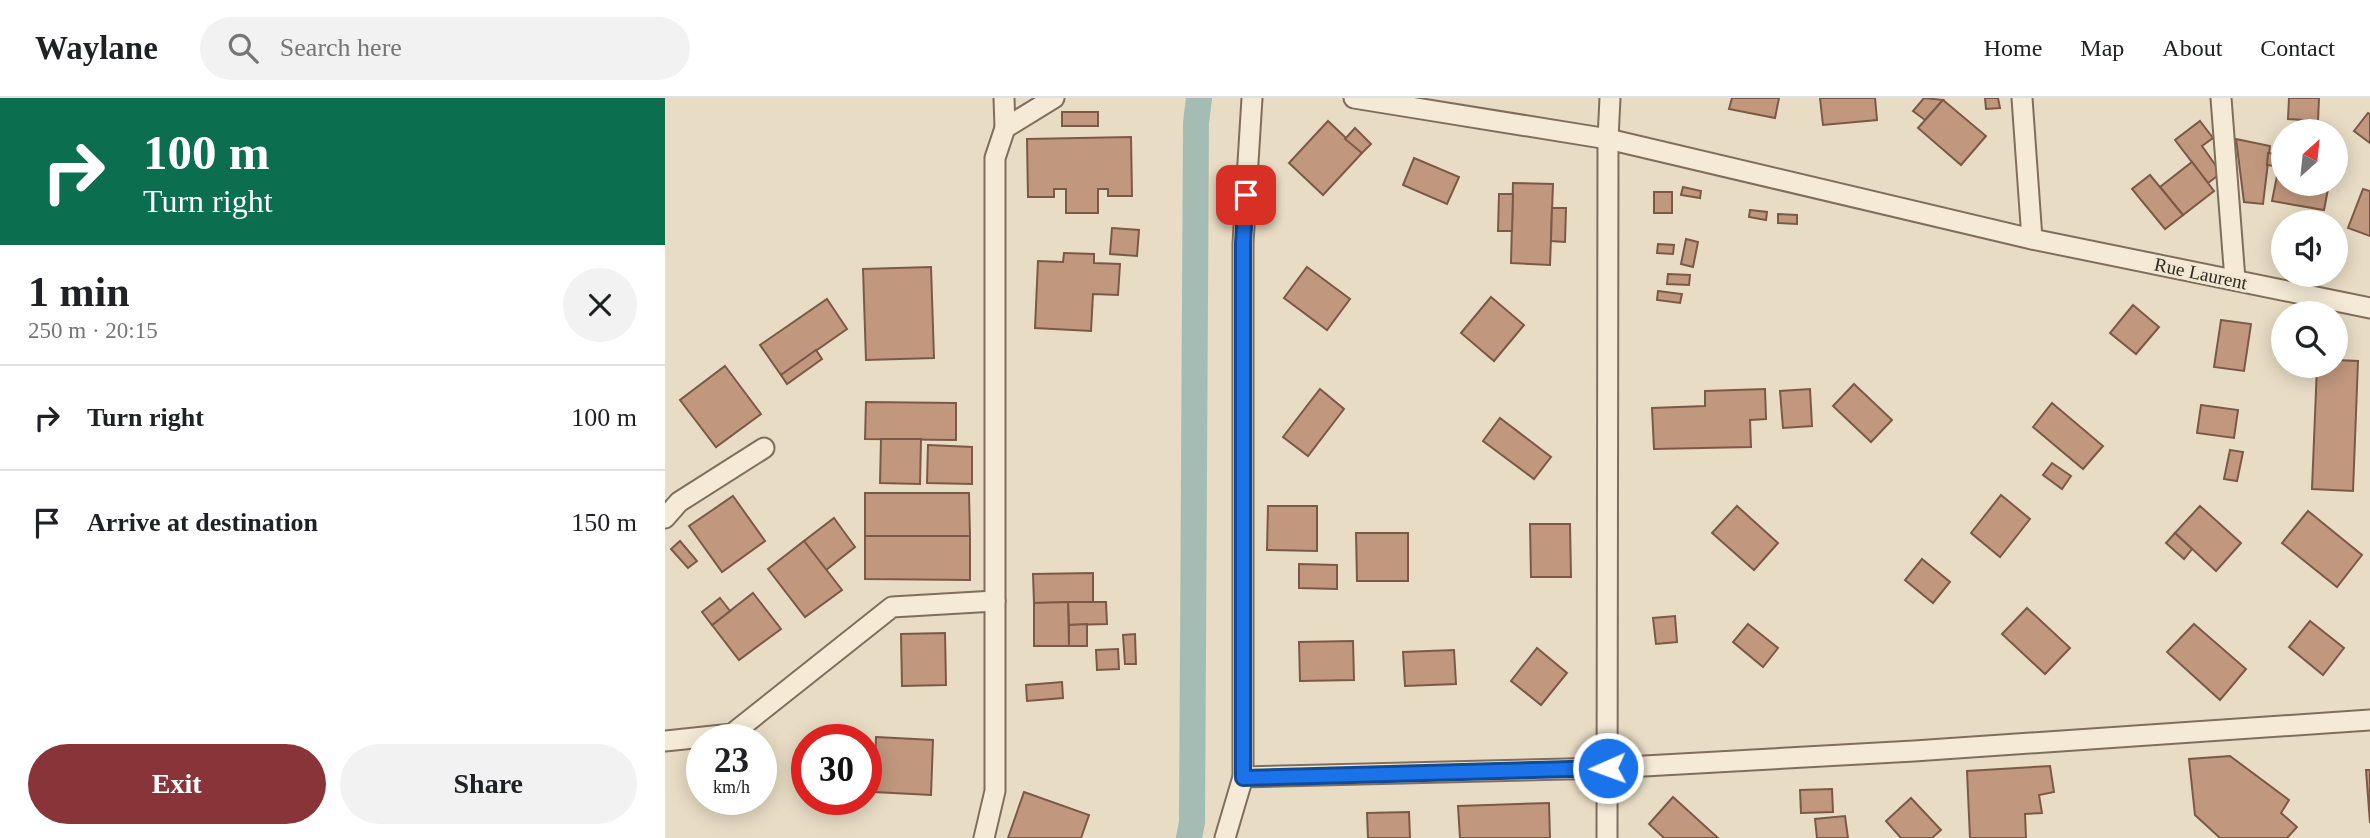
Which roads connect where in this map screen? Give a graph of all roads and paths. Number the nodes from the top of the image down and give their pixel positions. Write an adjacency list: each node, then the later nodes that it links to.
1 (1005, 98): 8 (street)
2 (1055, 98): 8 (street)
3 (1252, 98): 19 (street)
4 (1354, 98): 9 (street, Rue Laurent)
5 (1610, 98): 9 (street)
6 (2022, 98): 10 (street)
7 (2221, 98): 11 (street)
8 (1005, 128): 15 (street)
9 (1608, 139): 10 (street, Rue Laurent); 18 (street)
10 (2032, 239): 11 (street, Rue Laurent)
11 (2235, 280): 12 (street, Rue Laurent)
12 (2370, 308)
13 (764, 448): 14 (street)
14 (665, 517)
15 (995, 601): 17 (street); 20 (street)
16 (2370, 720): 18 (street)
17 (665, 741)
18 (1608, 768): 19 (street); 22 (street)
19 (1243, 778): 21 (street)
20 (984, 838)
21 (1224, 838)
22 (1607, 838)

